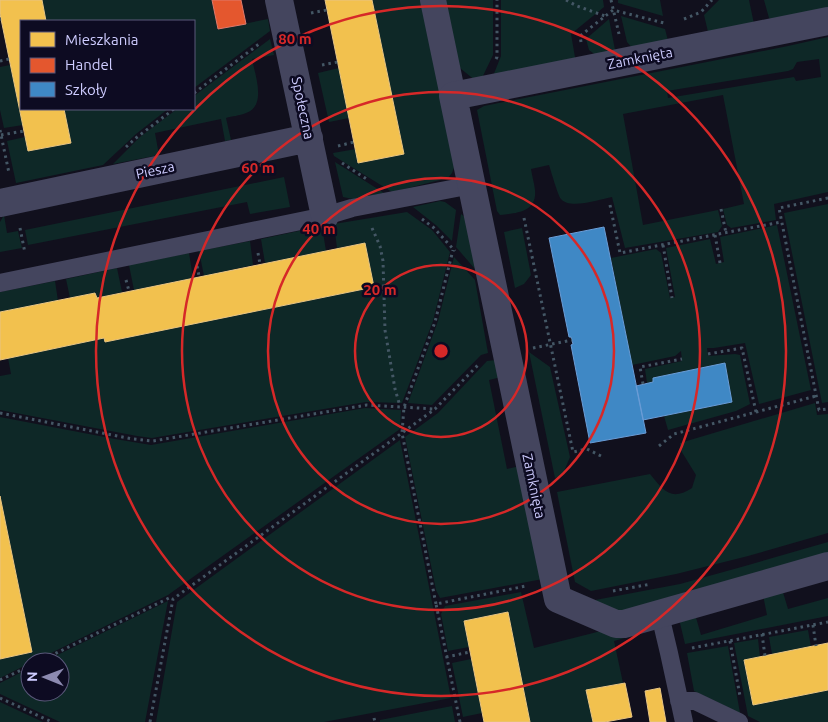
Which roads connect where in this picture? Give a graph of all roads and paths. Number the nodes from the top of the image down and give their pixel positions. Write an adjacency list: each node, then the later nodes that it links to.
1 (433, 0): 18 (street, Zamknięta)
2 (497, 0): 16 (path)
3 (566, 0): 7 (path)
4 (712, 0): 8 (path)
5 (327, 10): 6 (path)
6 (282, 12): 17 (path); 21 (street, Społeczna)
7 (605, 16): 10 (path); 15 (path)
8 (683, 19)
9 (828, 21): 15 (street, Zamknięta)
10 (665, 24)
11 (9, 59): 12 (path)
12 (0, 61)
13 (338, 62): 14 (path)
14 (320, 65)
15 (585, 70): 16 (street, Zamknięta)
16 (481, 90): 18 (street, Zamknięta)
17 (195, 92)
18 (453, 96): 23 (street, Zamknięta)
19 (24, 131): 20 (path)
20 (1, 135)
21 (310, 138): 26 (street, Piesza); 30 (street, Społeczna)
22 (337, 159): 25 (path)
23 (472, 185): 25 (lane); 59 (street, Zamknięta)
24 (828, 198): 32 (path)
25 (397, 200): 28 (lane); 37 (path)
26 (0, 203)
27 (610, 205): 36 (path)
28 (352, 208): 30 (lane); 50 (path)
29 (721, 210): 33 (path)
30 (325, 216): 40 (lane)
31 (524, 218): 43 (path)
32 (781, 222): 33 (path); 49 (path)
33 (726, 232): 34 (path)
34 (715, 235): 36 (path); 39 (path)
35 (454, 242): 37 (path)
36 (663, 245): 41 (path)
37 (453, 250): 38 (path); 50 (path)
38 (459, 256)
39 (720, 263)
40 (0, 282)
41 (672, 298)
42 (572, 340): 43 (path)
43 (550, 344): 44 (path); 57 (path)
44 (528, 349)
45 (708, 354): 53 (path)
46 (485, 358): 51 (path)
47 (682, 359): 48 (path)
48 (643, 384)
49 (816, 396): 52 (path); 53 (path)
50 (402, 406): 51 (path); 54 (path); 55 (path)
51 (435, 409): 55 (path)
52 (828, 409)
53 (756, 412): 56 (path)
54 (0, 413)
55 (402, 433): 62 (path); 63 (path)
56 (659, 446)
57 (603, 456)
58 (828, 566): 64 (street, Zamknięta)
59 (554, 581): 63 (path); 64 (street, Zamknięta)
60 (652, 584): 61 (path)
61 (604, 592)
62 (173, 599): 70 (path); 81 (path)
63 (436, 604): 74 (path)
64 (660, 615): 72 (lane)
65 (828, 622): 66 (path)
66 (813, 625): 67 (path); 69 (path)
67 (762, 634): 68 (path); 73 (path)
68 (730, 640): 72 (path); 79 (path)
69 (816, 646)
70 (58, 652)
71 (470, 652): 74 (path)
72 (669, 653): 78 (lane)
73 (765, 656)
74 (446, 657): 82 (path)
75 (20, 671): 76 (path)
76 (0, 680)
77 (0, 698): 80 (path)
78 (679, 701): 83 (lane); 84 (lane)
79 (742, 704)
80 (52, 722)
81 (150, 722)
82 (460, 722)
83 (684, 722)
84 (739, 722)

